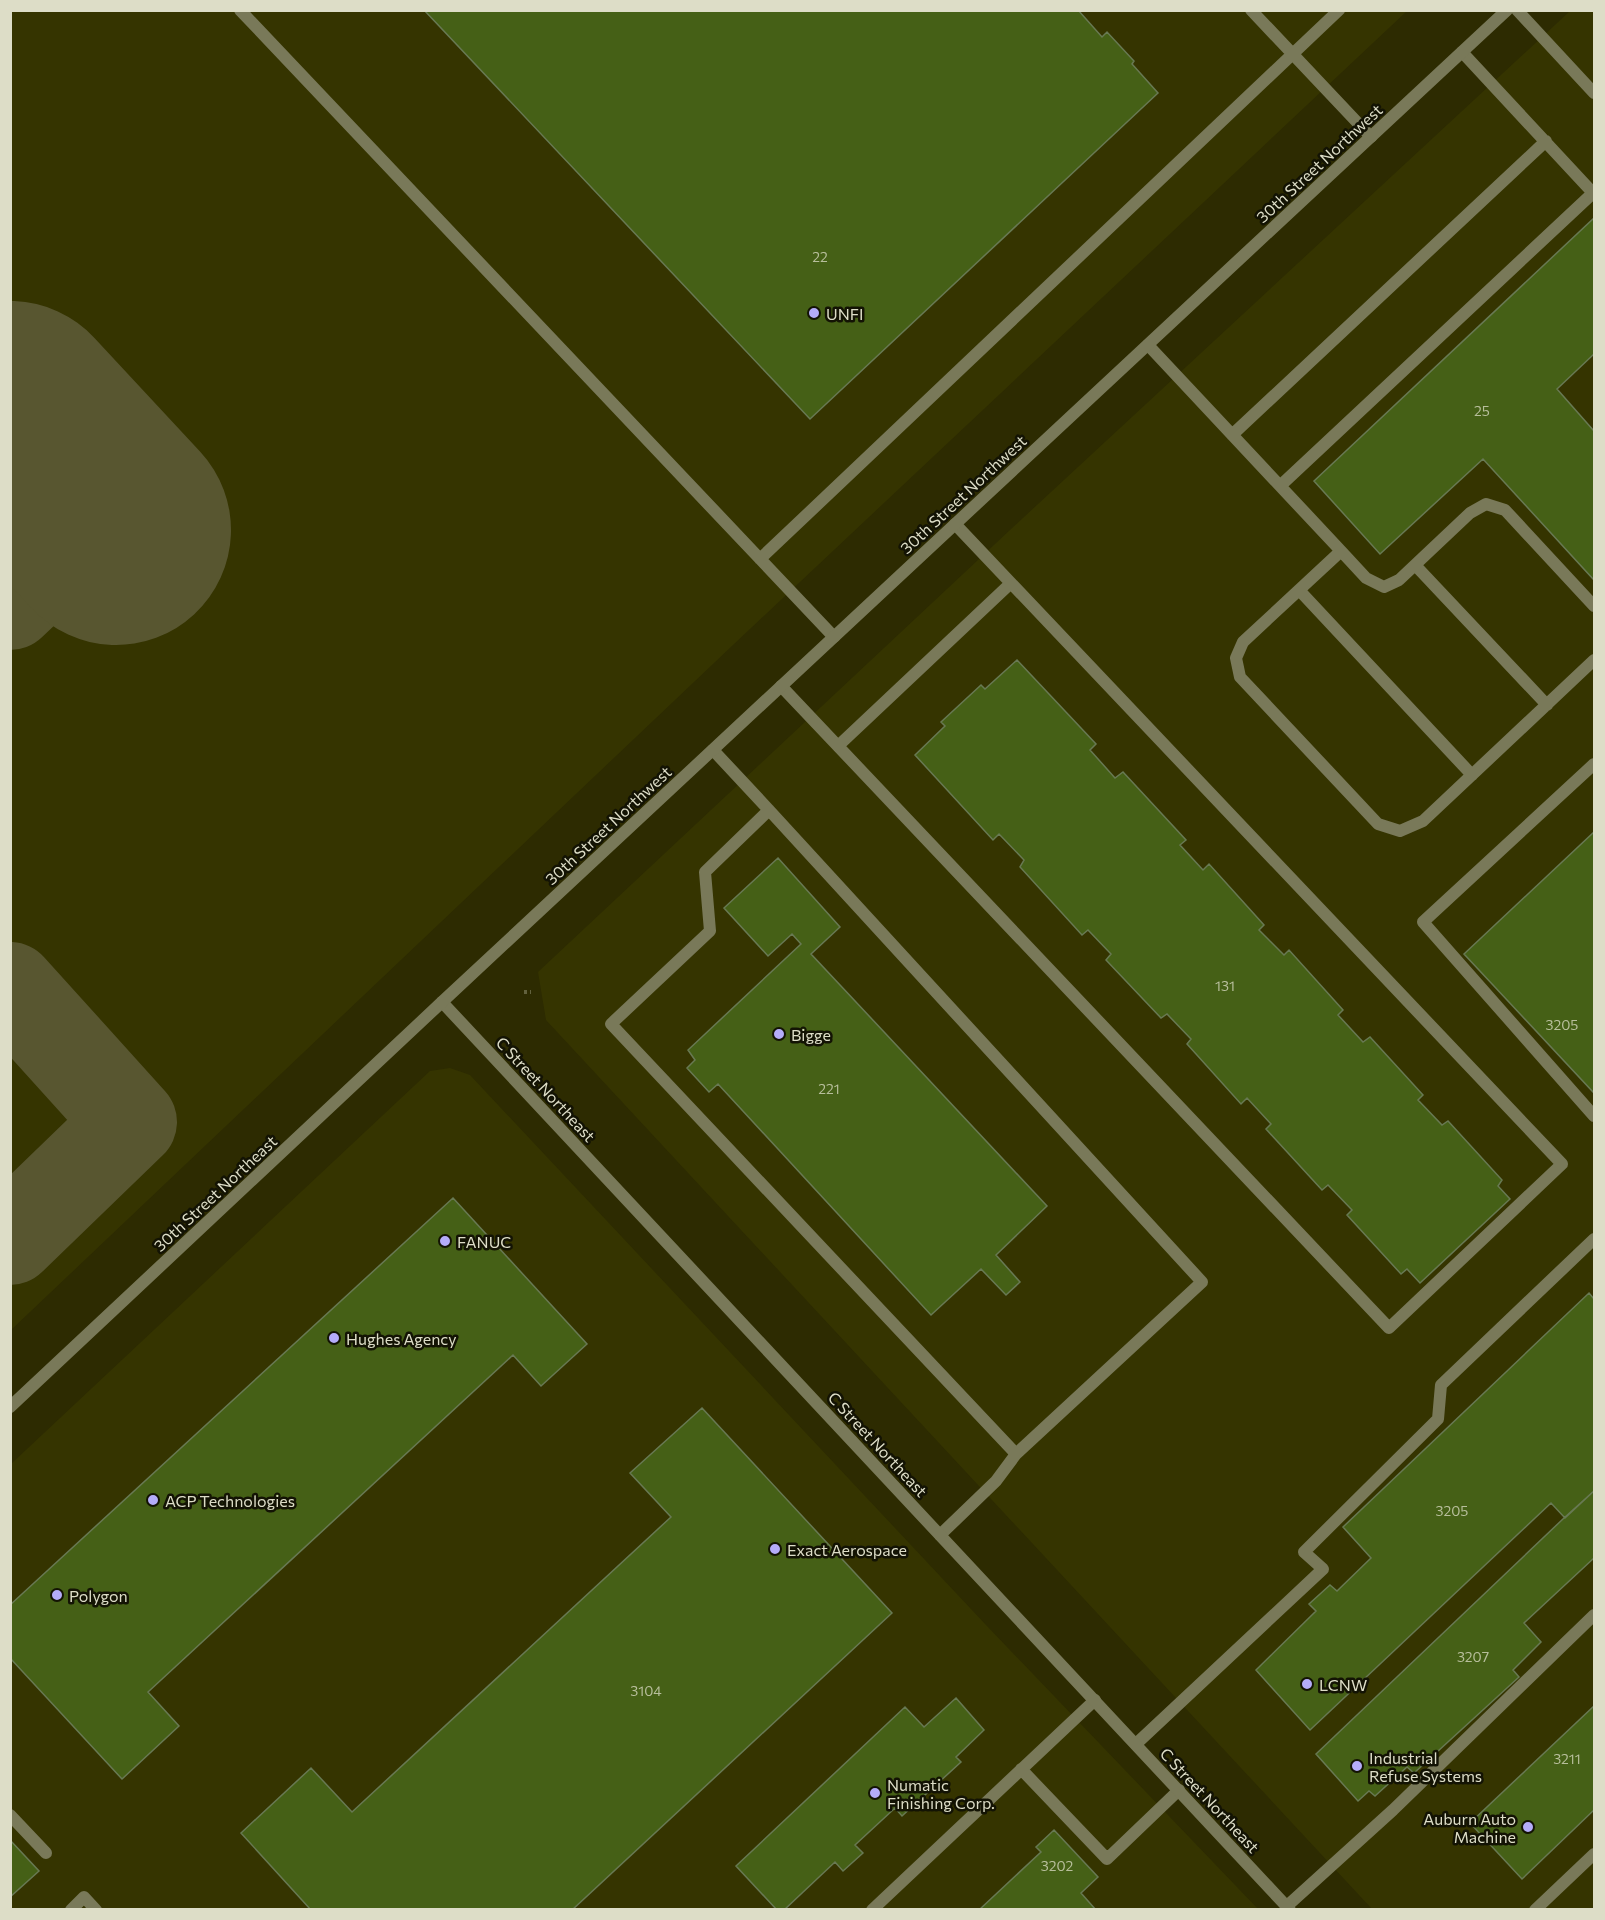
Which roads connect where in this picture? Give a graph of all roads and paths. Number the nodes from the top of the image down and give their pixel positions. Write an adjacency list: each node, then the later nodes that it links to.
1 (240, 10): 17 (street)
2 (1251, 10): 7 (street)
3 (1339, 10): 7 (street)
4 (1507, 10): 6 (street, 30th Street Northwest)
5 (1517, 10): 8 (street)
6 (1462, 52): 9 (street, 30th Street Northwest); 10 (street)
7 (1293, 54): 9 (street); 17 (street)
8 (1594, 93)
9 (1371, 136): 12 (street, 30th Street Northwest)
10 (1546, 141): 11 (street); 13 (street)
11 (1594, 193): 14 (street)
12 (1148, 345): 13 (street); 15 (street, 30th Street Northwest)
13 (1232, 435): 14 (street)
14 (1281, 486): 16 (street)
15 (955, 524): 19 (street); 22 (street, 30th Street Northwest)
16 (1341, 551): 18 (street); 20 (street)
17 (760, 559): 22 (street)
18 (1415, 565): 21 (street); 25 (street)
19 (1011, 583): 26 (street); 26 (street)
20 (1299, 590): 29 (street); 29 (street)
21 (1594, 606)
22 (834, 637): 24 (street, 30th Street Northwest)
23 (1594, 660): 25 (street)
24 (781, 686): 26 (street); 27 (street, 30th Street Northwest)
25 (1547, 705): 29 (street)
26 (838, 746)
27 (713, 750): 30 (street); 33 (street, 30th Street Northwest)
28 (1594, 764): 34 (street)
29 (1472, 775)
30 (769, 810): 37 (street); 37 (street)
31 (524, 992): 32 (path)
32 (531, 992)
33 (442, 1002): 36 (street, 30th Street Northeast); 38 (street, C Street Northeast)
34 (1594, 1116)
35 (1594, 1239): 41 (street)
36 (10, 1407)
37 (1016, 1454): 38 (street)
38 (940, 1535): 40 (street, C Street Northeast)
39 (1594, 1615): 47 (street)
40 (1095, 1700): 41 (street, C Street Northeast); 42 (street)
41 (1136, 1744): 43 (street, C Street Northeast)
42 (1021, 1769): 43 (street); 50 (street)
43 (1179, 1790): 47 (street, C Street Northeast)
44 (10, 1815): 45 (street)
45 (45, 1853)
46 (1594, 1854): 51 (street)
47 (1289, 1908)
48 (70, 1910): 49 (street)
49 (96, 1910)
50 (872, 1910)
51 (1535, 1910)

